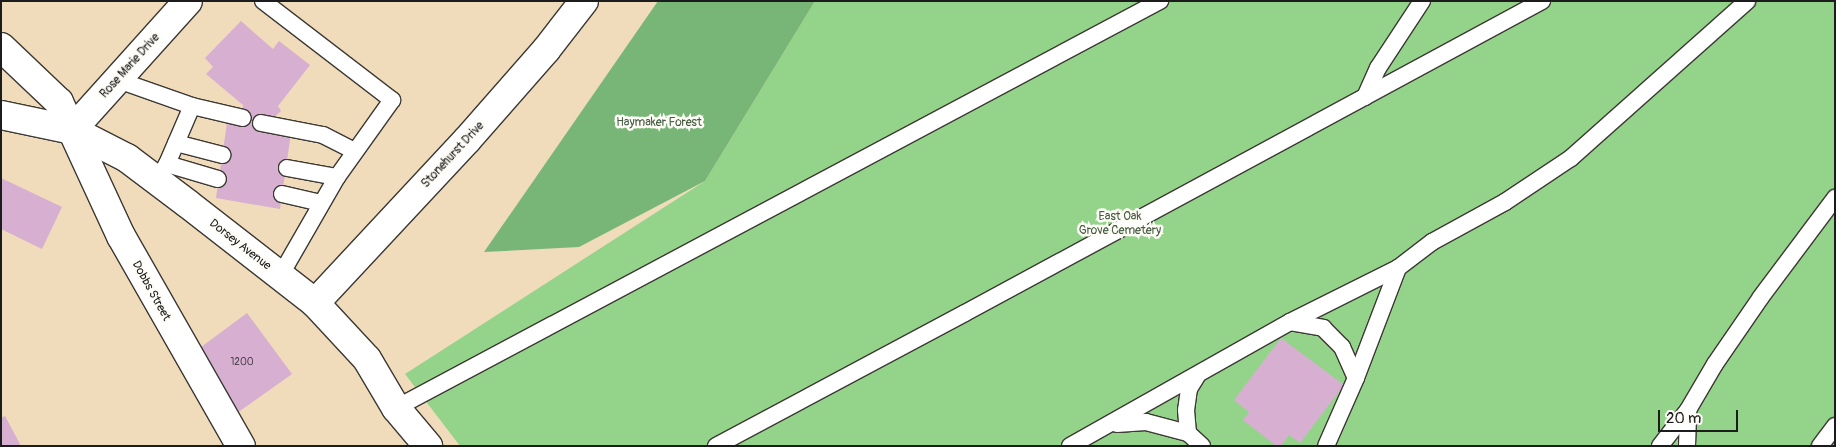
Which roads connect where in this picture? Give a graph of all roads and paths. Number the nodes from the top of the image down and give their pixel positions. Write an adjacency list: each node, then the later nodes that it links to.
1 (188, 1): 9 (street, Rose Marie Drive)
2 (263, 1): 17 (lane)
3 (584, 1): 28 (street, Stonehurst Drive)
4 (1160, 1): 32 (lane)
5 (1422, 1): 10 (lane)
6 (1542, 1): 10 (lane)
7 (1747, 1): 26 (lane)
8 (1, 47): 15 (street, Dobbs Street)
9 (118, 80): 11 (lane); 15 (street, Rose Marie Drive)
10 (1365, 97): 39 (lane)
11 (192, 106): 13 (lane); 16 (lane)
12 (1, 115): 15 (street, Dorsey Avenue)
13 (242, 118)
14 (261, 123): 17 (lane)
15 (72, 130): 20 (street, Dorsey Avenue); 37 (street, Dobbs Street)
16 (176, 143): 18 (lane); 20 (lane)
17 (354, 151): 21 (lane)
18 (222, 154)
19 (287, 168): 21 (lane)
20 (162, 173): 22 (lane); 27 (street, Dorsey Avenue)
21 (337, 177): 25 (lane)
22 (218, 179)
23 (282, 194): 25 (lane)
24 (1835, 198): 33 (lane)
25 (321, 203): 27 (lane)
26 (1398, 268): 29 (lane); 31 (lane)
27 (280, 276): 28 (street, Dorsey Avenue)
28 (314, 303): 32 (street, Dorsey Avenue)
29 (1290, 322): 30 (lane); 31 (lane)
30 (1197, 376): 34 (lane); 36 (lane)
31 (1356, 378): 42 (lane)
32 (396, 408): 38 (street, Dorsey Avenue)
33 (1688, 410): 43 (lane); 44 (lane)
34 (1107, 426): 36 (lane); 40 (lane)
35 (1835, 426): 45 (lane)
36 (1188, 433): 41 (lane)
37 (241, 446)
38 (428, 446)
39 (716, 446)
40 (1070, 446)
41 (1202, 446)
42 (1326, 446)
43 (1660, 446)
44 (1687, 446)
45 (1820, 446)

